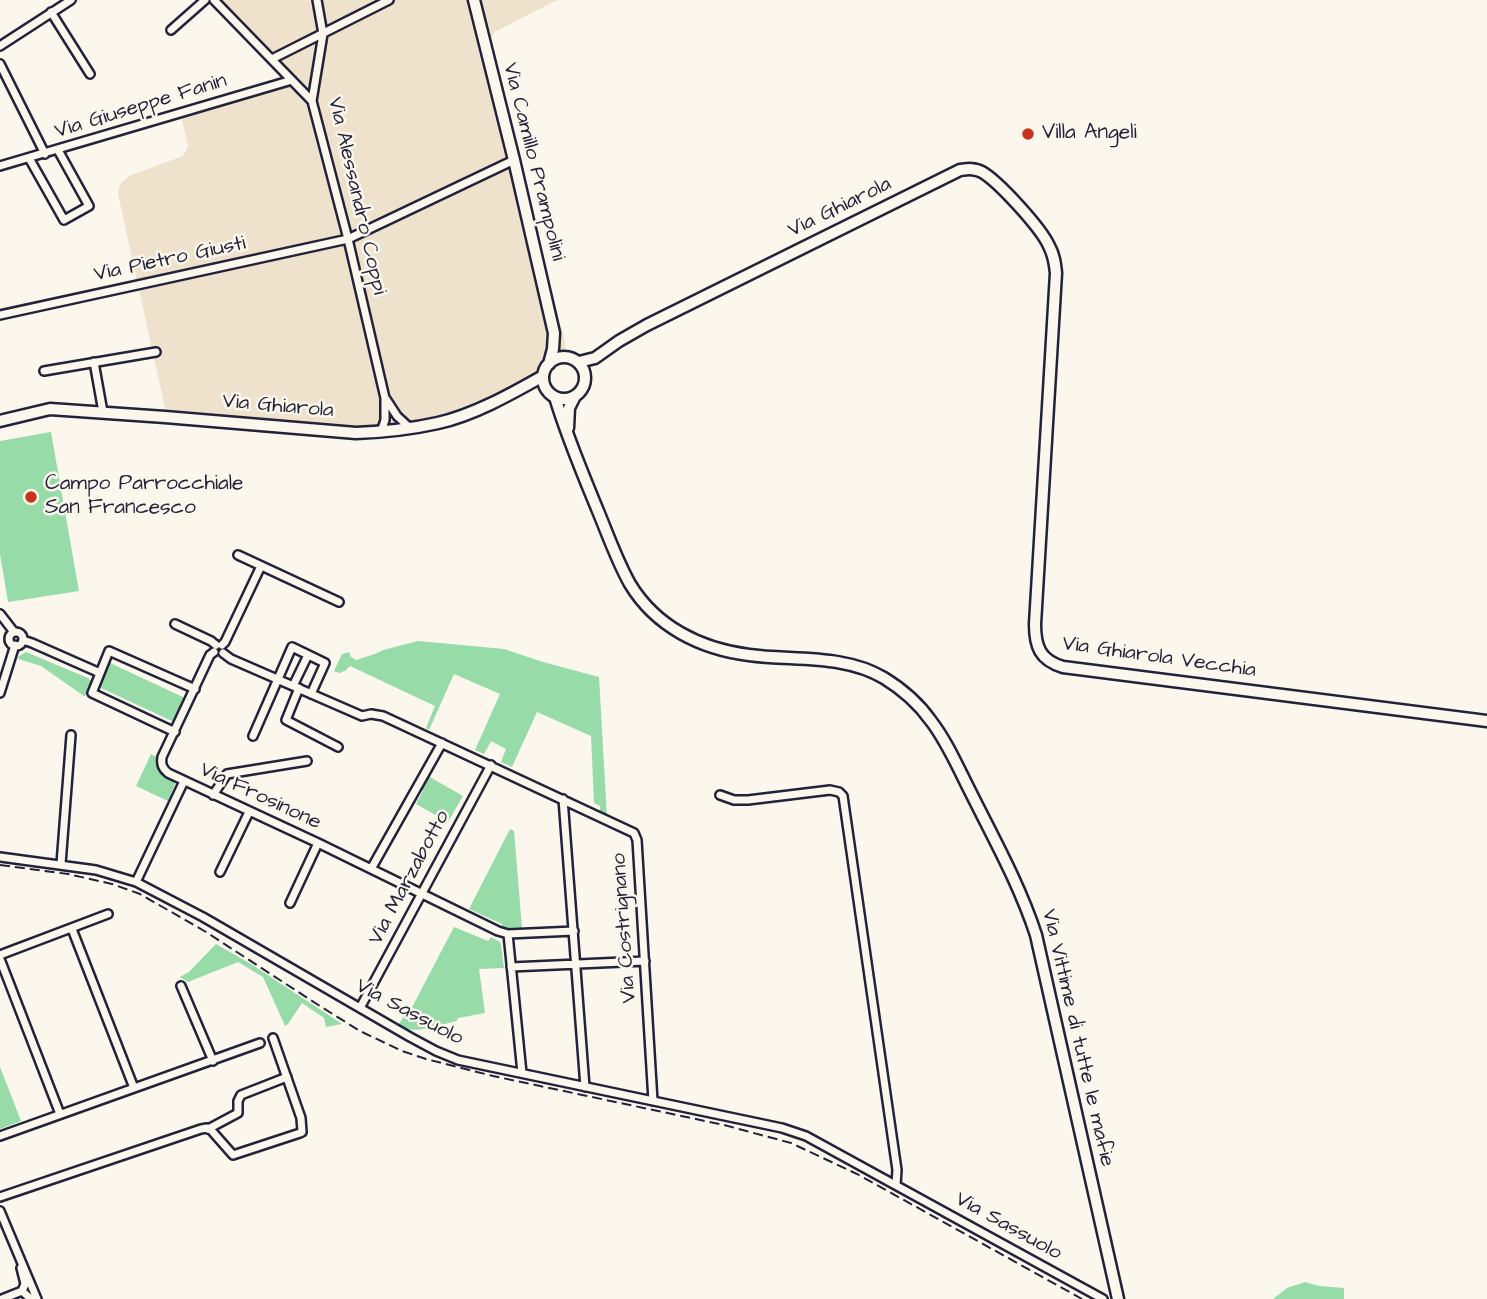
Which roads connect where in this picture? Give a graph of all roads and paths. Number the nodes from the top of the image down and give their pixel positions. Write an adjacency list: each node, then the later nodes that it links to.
1 (71, 0): 7 (street)
2 (205, 0): 8 (street)
3 (214, 0): 11 (street)
4 (317, 0): 9 (street, Via Alessandro Coppi)
5 (389, 0): 9 (street)
6 (474, 0): 19 (street, Via Camillo Prampolini)
7 (51, 12): 10 (street); 13 (street)
8 (171, 30)
9 (323, 34): 11 (street); 15 (street, Via Alessandro Coppi)
10 (0, 46)
11 (272, 59): 14 (street)
12 (0, 64): 17 (street)
13 (90, 74)
14 (292, 80): 15 (street); 16 (street, Via Giuseppe Fanin)
15 (312, 101): 21 (street, Via Alessandro Coppi)
16 (58, 150): 17 (street, Via Giuseppe Fanin); 18 (street)
17 (45, 154): 18 (street, Via Giuseppe Fanin)
18 (29, 159): 20 (street, Via Giuseppe Fanin)
19 (514, 160): 21 (street, Via Pietro Giusti); 24 (street, Via Camillo Prampolini)
20 (0, 166)
21 (348, 239): 23 (street, Via Pietro Giusti); 37 (street, Via Alessandro Coppi)
22 (1056, 273): 26 (street, Via Ghiarola); 59 (street, Via Ghiarola Vecchia)
23 (0, 315)
24 (554, 333): 27 (street, Via Camillo Prampolini); 30 (street, Via Camillo Prampolini)
25 (156, 352): 28 (street)
26 (605, 352): 29 (street, Via Ghiarola); 32 (street, Via Ghiarola)
27 (568, 357): 29 (street); 30 (street)
28 (94, 362): 31 (street); 38 (street)
29 (579, 362): 32 (street)
30 (549, 363): 33 (street)
31 (44, 371)
32 (585, 375): 36 (street)
33 (543, 376): 34 (street, Via Ghiarola); 35 (street)
34 (515, 391): 35 (street); 40 (street, Via Ghiarola)
35 (552, 395): 36 (street); 42 (street, Via Vittime di tutte le mafie)
36 (575, 396): 42 (street, Via Vittime di tutte le mafie)
37 (385, 398): 40 (street, Via Alessandro Coppi); 41 (street, Via Alessandro Coppi)
38 (103, 412): 39 (street, Via Ghiarola); 41 (street, Via Ghiarola)
39 (0, 421)
40 (410, 428): 41 (street, Via Ghiarola)
41 (381, 432)
42 (568, 439): 110 (street, Via Vittime di tutte le mafie)
43 (238, 555): 44 (street)
44 (261, 566): 45 (street); 51 (street, Via Frosinone)
45 (339, 602)
46 (0, 614): 48 (street)
47 (175, 624): 51 (street)
48 (14, 632): 49 (street); 50 (street)
49 (23, 640): 50 (street); 53 (street)
50 (15, 645): 57 (street)
51 (219, 649): 54 (street); 56 (street, Via Frosinone)
52 (308, 655): 54 (street); 55 (street); 58 (street)
53 (100, 673): 56 (street); 60 (street)
54 (278, 679): 55 (street); 62 (street)
55 (296, 687): 58 (street); 64 (street)
56 (195, 689): 60 (street, Via Frosinone)
57 (0, 693)
58 (311, 694): 63 (street)
59 (1487, 721)
60 (175, 732): 67 (street, Via Frosinone)
61 (71, 735): 74 (street)
62 (253, 736)
63 (442, 743): 66 (street); 75 (street)
64 (338, 747)
65 (307, 761): 68 (street)
66 (491, 765): 70 (street); 78 (street, Via Marzabotto)
67 (184, 781): 68 (street, Via Frosinone); 77 (street)
68 (213, 795): 71 (street, Via Frosinone)
69 (720, 795): 101 (street)
70 (563, 799): 82 (street); 85 (street, Via Costrignano)
71 (249, 812): 72 (street, Via Frosinone); 76 (street)
72 (318, 843): 75 (street, Via Frosinone); 79 (street)
73 (0, 857): 74 (street, Via Sassuolo)
74 (61, 864): 77 (street, Via Sassuolo)
75 (371, 869): 78 (street, Via Frosinone)
76 (220, 872)
77 (136, 882): 89 (street, Via Sassuolo)
78 (422, 894): 83 (street, Via Frosinone); 89 (street, Via Marzabotto)
79 (290, 903)
80 (108, 914): 81 (street)
81 (72, 929): 84 (street); 96 (street)
82 (574, 931): 83 (street); 86 (street)
83 (508, 934): 87 (street)
84 (0, 957): 98 (street)
85 (645, 961): 86 (street); 97 (street, Via Costrignano)
86 (576, 964): 87 (street); 95 (street)
87 (511, 967): 93 (street)
88 (181, 986): 92 (street)
89 (360, 1008): 93 (street, Via Sassuolo)
90 (274, 1038): 94 (street)
91 (260, 1043): 92 (street)
92 (213, 1061): 96 (street)
93 (522, 1073): 95 (street, Via Sassuolo)
94 (288, 1077): 99 (street); 99 (street)
95 (585, 1087): 97 (street, Via Sassuolo)
96 (134, 1088): 98 (street)
97 (653, 1101): 101 (street, Via Sassuolo)
98 (60, 1114): 100 (street)
99 (208, 1129): 102 (street)
100 (0, 1136)
101 (896, 1185): 109 (street, Via Sassuolo)
102 (0, 1197)
103 (0, 1211): 104 (street)
104 (21, 1261): 105 (street); 108 (street)
105 (22, 1291): 106 (street); 107 (street)
106 (2, 1299)
107 (31, 1299)
108 (37, 1299)
109 (1103, 1299)
110 (1118, 1299)

